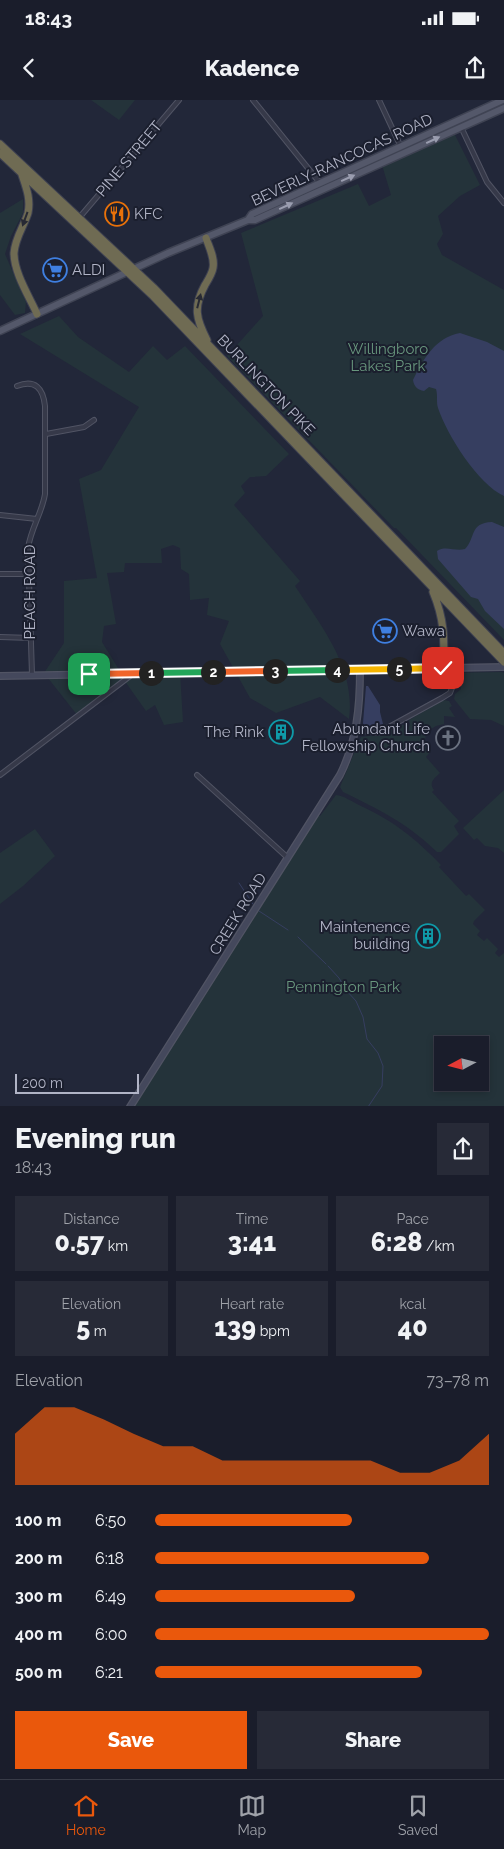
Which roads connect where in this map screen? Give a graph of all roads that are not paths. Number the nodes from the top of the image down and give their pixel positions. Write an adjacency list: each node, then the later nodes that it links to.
1 (179, 100): 16 (street, PINE STREET)
2 (253, 100): 13 (street)
3 (379, 100): 9 (street)
4 (503, 100): 6 (main road, BEVERLY-RANCOCAS ROAD)
5 (504, 108): 7 (main road, BEVERLY-RANCOCAS ROAD)
6 (459, 120): 7 (street); 9 (main road, BEVERLY-RANCOCAS ROAD)
7 (462, 127): 11 (main road, BEVERLY-RANCOCAS ROAD, one-way to 7); 15 (street)
8 (0, 144): 16 (highway, BURLINGTON PIKE)
9 (400, 146): 11 (street); 13 (main road, BEVERLY-RANCOCAS ROAD)
10 (0, 153): 12 (highway, BURLINGTON PIKE)
11 (404, 153): 14 (main road, BEVERLY-RANCOCAS ROAD, one-way to 11)
12 (21, 172): 19 (highway, BURLINGTON PIKE); 20 (highway, one-way to 20)
13 (320, 183): 14 (street); 17 (main road, BEVERLY-RANCOCAS ROAD)
14 (324, 190): 17 (main road, BEVERLY-RANCOCAS ROAD, one-way to 14)
15 (504, 204)
16 (79, 218): 19 (highway, BURLINGTON PIKE)
17 (248, 220): 18 (main road, BEVERLY-RANCOCAS ROAD)
18 (206, 238): 19 (main road, BEVERLY-RANCOCAS ROAD); 22 (highway, one-way to 18)
19 (132, 271): 20 (main road, BEVERLY-RANCOCAS ROAD); 22 (highway, BURLINGTON PIKE); 30 (highway, BURLINGTON PIKE)
20 (38, 314): 21 (main road, BEVERLY-RANCOCAS ROAD)
21 (0, 331)
22 (210, 347): 33 (highway, BURLINGTON PIKE)
23 (17, 386): 25 (street, PEACH ROAD)
24 (94, 420): 25 (street)
25 (46, 434): 27 (street, PEACH ROAD)
26 (0, 515): 27 (street)
27 (37, 519): 29 (street, PEACH ROAD)
28 (0, 574): 29 (street)
29 (29, 574): 32 (street, PEACH ROAD)
30 (431, 587): 34 (highway, BURLINGTON PIKE); 36 (highway)
31 (0, 637): 32 (street)
32 (31, 638): 39 (street, PEACH ROAD)
33 (504, 653)
34 (504, 662)
35 (504, 667): 36 (street)
36 (443, 668): 37 (street)
37 (360, 669): 38 (street); 42 (street, CREEK ROAD)
38 (134, 673): 39 (street); 43 (street)
39 (32, 675): 40 (street)
40 (0, 676)
41 (454, 683): 42 (street)
42 (356, 730): 45 (street, CREEK ROAD)
43 (0, 775)
44 (196, 775): 45 (street)
45 (288, 858): 46 (street, CREEK ROAD)
46 (130, 1106)

